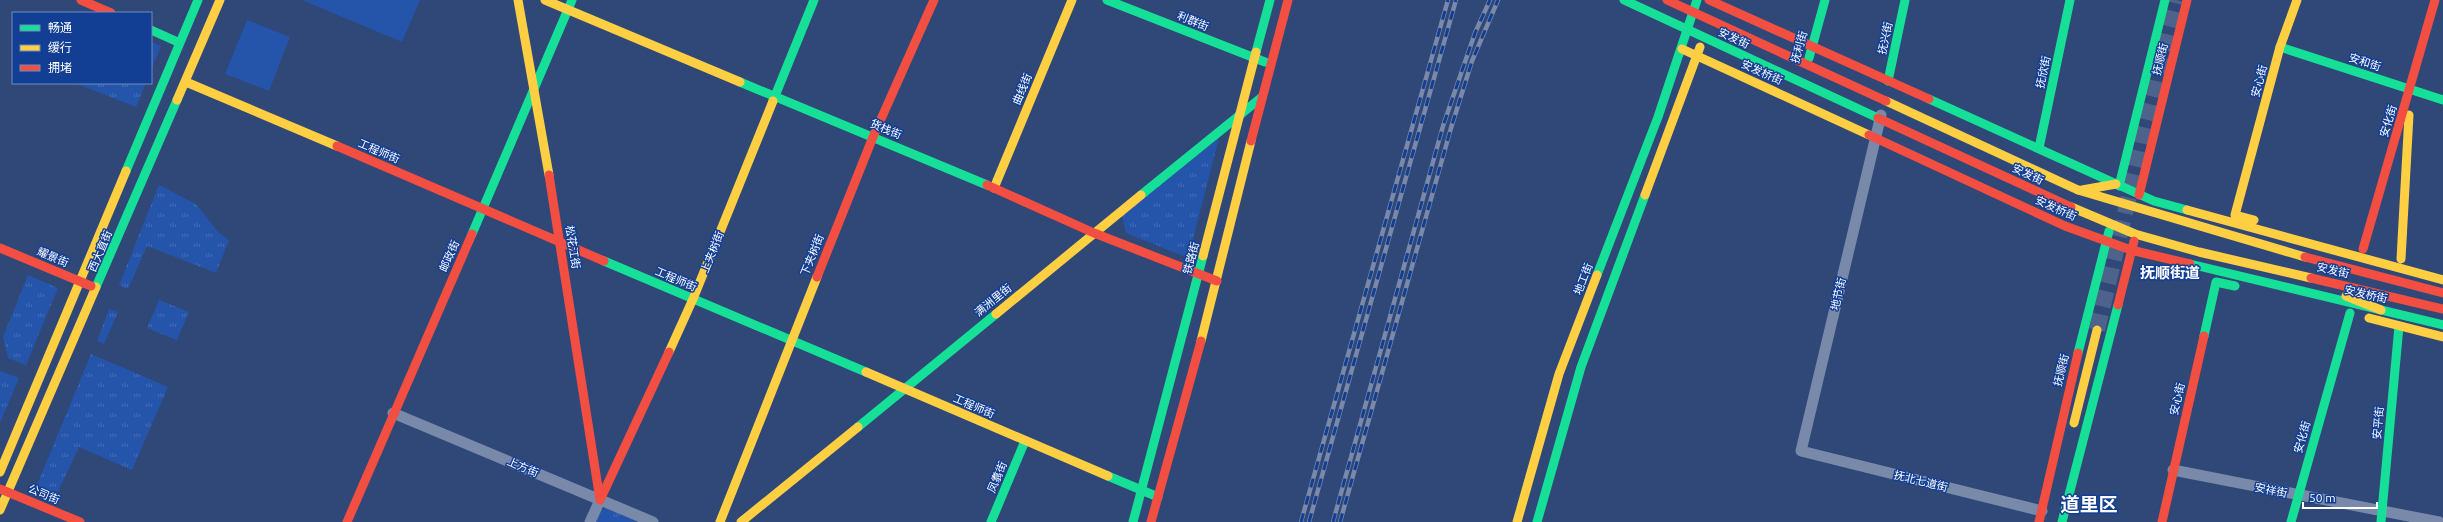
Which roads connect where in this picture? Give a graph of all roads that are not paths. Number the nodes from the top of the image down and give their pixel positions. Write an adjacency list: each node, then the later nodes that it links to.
1 (81, 0): 25 (main road)
2 (198, 0): 27 (main road, 西大直街)
3 (220, 0): 35 (main road, 西大直街)
4 (518, 0): 37 (main road, 松花江街)
5 (545, 0): 24 (main road, 货栈街)
6 (572, 0): 24 (main road, 邮政街)
7 (814, 0): 38 (main road, 上夹树街)
8 (934, 0): 43 (main road, 下夹树街)
9 (1072, 0): 47 (main road, 曲线街)
10 (1107, 0): 32 (main road, 利群街)
11 (1270, 0): 32 (main road, 铁路街)
12 (1288, 0): 33 (main road)
13 (1624, 0): 52 (main road, 安发街, bridge)
14 (1667, 0): 48 (main road, 安发街, bridge)
15 (1697, 0): 30 (main road, 地工街)
16 (1824, 0): 29 (main road, 抚利街)
17 (1905, 0): 34 (main road, 抚兴街)
18 (2070, 0): 45 (main road, 抚欣街)
19 (2165, 0): 46 (main road, 抚顺街)
20 (2187, 0): 49 (main road, 抚顺街)
21 (2297, 0): 28 (main road, 安心街)
22 (2435, 0): 36 (main road, 安化街)
23 (1712, 1): 29 (main road); 31 (main road)
24 (568, 9): 37 (main road, 邮政街); 38 (main road, 货栈街)
25 (109, 12)
26 (152, 30): 27 (main road)
27 (180, 42): 68 (main road, 西大直街)
28 (2280, 47): 36 (main road, 安和街); 58 (main road, 安心街)
29 (1812, 48): 34 (main road); 40 (main road, 抚利街)
30 (1682, 49): 31 (main road, 安发桥街); 104 (main road, 地工街)
31 (1698, 56): 40 (main road, 安发桥街); 105 (main road)
32 (1254, 58): 33 (main road, 利群街); 42 (main road, 铁路街)
33 (1270, 64): 39 (main road)
34 (1888, 81): 44 (street, 地节街); 45 (main road)
35 (186, 82): 50 (main road, 工程师街); 69 (main road, 西大直街)
36 (2410, 89): 41 (main road, 安和街); 58 (main road, 安化街); 61 (main road)
37 (533, 95): 50 (main road, 邮政街); 55 (main road, 松花江街)
38 (775, 96): 43 (main road, 货栈街); 72 (main road, 上夹树街)
39 (1262, 97): 42 (main road, 满洲里街); 67 (main road)
40 (1797, 100): 44 (main road, 安发桥街)
41 (2443, 100)
42 (1241, 114): 53 (main road, 满洲里街); 65 (main road, 铁路街)
43 (873, 137): 47 (main road, 货栈街); 79 (main road, 下夹树街)
44 (1875, 138): 56 (main road, 安发桥街); 84 (street, 地节街)
45 (2039, 148): 46 (main road)
46 (2118, 185): 48 (main road); 49 (main road, 安发街)
47 (994, 188): 53 (main road, 货栈街)
48 (2078, 190): 51 (main road, 安发街)
49 (2141, 195): 51 (main road); 63 (main road, 安发街)
50 (482, 209): 55 (main road, 工程师街); 81 (main road, 邮政街)
51 (2165, 219): 60 (main road, 安发街)
52 (2111, 226): 54 (main road, 安发街); 56 (main road, 抚顺街)
53 (1094, 233): 65 (main road, 货栈街); 80 (main road, 满洲里街)
54 (2135, 234): 59 (main road); 64 (main road, 安发街)
55 (561, 242): 72 (main road, 工程师街); 91 (main road, 松花江街)
56 (2107, 242): 59 (main road, 安发桥街); 93 (main road, 抚顺街)
57 (0, 248): 68 (main road, 耀景街)
58 (2363, 249): 61 (main road)
59 (2131, 250): 74 (main road, 安发桥街); 107 (main road)
60 (2285, 254): 63 (main road); 71 (main road, 安发街)
61 (2401, 259): 62 (main road)
62 (2429, 266)
63 (2394, 268): 66 (main road, 安发街)
64 (2283, 271): 73 (main road, 安发街); 74 (main road)
65 (1199, 274): 67 (main road, 货栈街); 88 (main road, 铁路街)
66 (2443, 280)
67 (1216, 281): 90 (main road)
68 (80, 282): 69 (main road, 耀景街); 86 (main road, 西大直街)
69 (96, 288): 87 (main road, 西大直街)
70 (2246, 289): 85 (main road, 安心街)
71 (2443, 293)
72 (693, 299): 79 (main road, 工程师街); 91 (main road, 上夹树街)
73 (2443, 309)
74 (2381, 310): 75 (main road, 安发桥街)
75 (2443, 325)
76 (2399, 326): 78 (main road); 89 (main road, 安化街); 94 (main road, 安平街)
77 (2097, 330): 82 (main road)
78 (2443, 337)
79 (791, 340): 80 (main road, 工程师街); 99 (main road, 下夹树街)
80 (902, 389): 83 (main road, 工程师街); 100 (main road, 满洲里街)
81 (393, 413): 91 (street, 上方街); 96 (main road, 邮政街)
82 (2072, 435)
83 (1025, 441): 88 (main road, 工程师街); 101 (main road, 凤翥街)
84 (1801, 451): 93 (street, 抚北七道街)
85 (2173, 470): 89 (street, 安祥街); 108 (main road, 安心街)
86 (0, 472)
87 (4, 490): 92 (main road, 西大直街); 95 (main road, 公司街)
88 (1141, 490): 90 (main road, 工程师街); 102 (main road, 铁路街)
89 (2298, 495): 94 (street, 安祥街); 109 (main road, 安化街)
90 (1158, 497): 103 (main road)
91 (600, 500): 97 (street, 上夹树街); 98 (street, 上方街)
92 (0, 510)
93 (2042, 510): 106 (main road, 抚顺街)
94 (2383, 510): 110 (main road, 安平街); 111 (street, 安祥街)
95 (80, 522)
96 (347, 522)
97 (590, 522)
98 (653, 522)
99 (720, 522)
100 (741, 522)
101 (991, 522)
102 (1133, 522)
103 (1151, 522)
104 (1517, 522)
105 (1537, 522)
106 (2039, 522)
107 (2062, 522)
108 (2162, 522)
109 (2291, 522)
110 (2381, 522)
111 (2440, 522)

